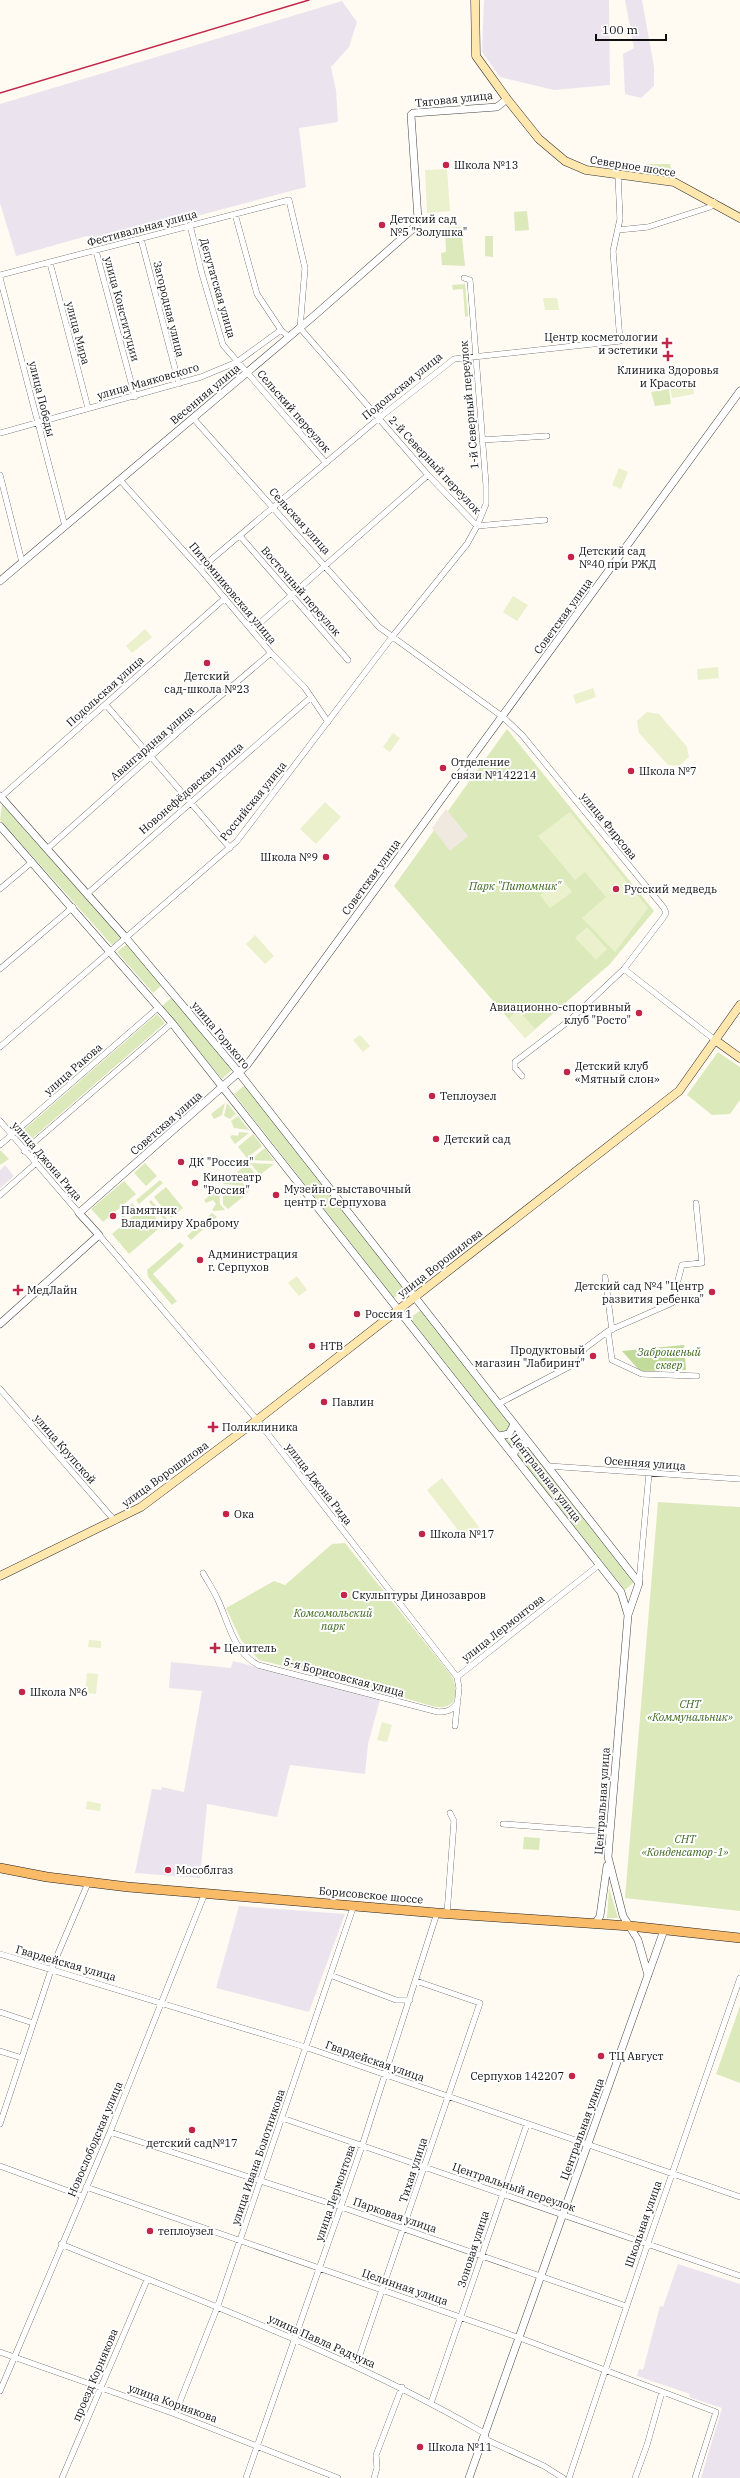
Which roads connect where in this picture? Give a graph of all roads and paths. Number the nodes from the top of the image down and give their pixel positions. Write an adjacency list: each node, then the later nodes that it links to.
1 (475, 0): 2 (main road, Северное шоссе)
2 (507, 99): 3 (main road, Северное шоссе); 7 (street, Тяговая улица)
3 (618, 175): 4 (main road, Северное шоссе); 9 (street, Подольская улица)
4 (714, 202): 6 (main road, Северное шоссе); 9 (street)
5 (235, 214): 8 (street, Фестивальная улица); 15 (street, Фестивальная улица); 16 (street)
6 (740, 218)
7 (418, 219): 15 (street, Весенняя улица)
8 (190, 225): 10 (street, Фестивальная улица); 19 (street, Депутатская улица)
9 (618, 230): 18 (street, Подольская улица)
10 (141, 239): 11 (street, Фестивальная улица); 21 (street, Загородная улица)
11 (96, 251): 12 (street, Фестивальная улица); 23 (street, улица Конституции)
12 (50, 263): 13 (street, Фестивальная улица); 24 (street, улица Мира)
13 (0, 276): 27 (street, улица Победы)
14 (467, 279): 18 (street, 1-й Северный переулок)
15 (300, 328): 17 (street, Весенняя улица); 26 (street, 2-й Северный переулок)
16 (281, 330): 17 (street); 19 (street, улица Маяковского)
17 (289, 337): 20 (street, Весенняя улица)
18 (475, 356): 26 (street, Подольская улица); 30 (street, 1-й Северный переулок)
19 (237, 362): 20 (street, Депутатская улица); 21 (street, улица Маяковского)
20 (247, 373): 25 (street, Весенняя улица); 31 (street, Сельский переулок)
21 (178, 384): 23 (street, улица Маяковского)
22 (740, 391): 52 (street, Советская улица)
23 (135, 396): 24 (street, улица Маяковского)
24 (88, 408): 27 (street, улица Маяковского)
25 (193, 418): 34 (street, Весенняя улица); 35 (street, Сельская улица)
26 (379, 418): 31 (street, Подольская улица); 33 (street, 2-й Северный переулок)
27 (38, 422): 28 (street, улица Маяковского); 37 (street, улица Победы)
28 (0, 433)
29 (547, 436): 30 (street)
30 (482, 440): 38 (street, 1-й Северный переулок)
31 (326, 463): 35 (street, Подольская улица)
32 (0, 475): 40 (street)
33 (428, 475): 38 (street, 2-й Северный переулок); 41 (street)
34 (120, 480): 37 (street, Весенняя улица); 42 (street, Питомниковская улица)
35 (274, 507): 39 (street, Подольская улица); 41 (street, Сельская улица)
36 (545, 520): 38 (street)
37 (64, 526): 40 (street, Весенняя улица)
38 (477, 526): 47 (street, Российская улица)
39 (240, 536): 42 (street, Подольская улица); 44 (street, Восточный переулок)
40 (22, 562): 43 (street, Весенняя улица)
41 (326, 565): 44 (street); 47 (street, Сельская улица)
42 (200, 569): 45 (street, Питомниковская улица)
43 (0, 581)
44 (292, 595): 46 (street); 49 (street, Восточный переулок)
45 (224, 598): 46 (street, Питомниковская улица); 51 (street, Подольская улица)
46 (252, 630): 48 (street, Питомниковская улица)
47 (392, 638): 52 (street, улица Фирсова); 53 (street, Российская улица)
48 (271, 654): 50 (street, Питомниковская улица); 54 (street, Авангардная улица)
49 (348, 660)
50 (310, 698): 53 (street, Питомниковская улица); 56 (street, Новонефёдовская улица)
51 (106, 705): 54 (street); 55 (street, Подольская улица)
52 (503, 717): 67 (street, улица Фирсова); 74 (street, Советская улица)
53 (328, 722): 58 (street, Российская улица)
54 (150, 757): 56 (street); 59 (street, Авангардная улица)
55 (0, 797): 59 (street, улица Горького)
56 (190, 802): 58 (street); 62 (street, Новонефёдовская улица)
57 (0, 826): 60 (street)
58 (230, 848): 64 (street, Российская улица)
59 (47, 849): 62 (street, улица Горького)
60 (32, 862): 61 (street); 63 (street)
61 (0, 889)
62 (87, 894): 64 (street, улица Горького)
63 (72, 907): 65 (street); 66 (street)
64 (126, 938): 65 (street, Российская улица); 74 (street, улица Горького)
65 (111, 951): 69 (street); 72 (street, Российская улица)
66 (0, 969)
67 (624, 969): 71 (street); 75 (street, улица Фирсова)
68 (740, 1005): 71 (main road, улица Ворошилова)
69 (159, 1007): 70 (street); 78 (street, улица Ракова)
70 (172, 1023): 76 (street); 80 (street)
71 (715, 1040): 73 (main road); 87 (main road, улица Ворошилова)
72 (0, 1047)
73 (740, 1058)
74 (239, 1073): 76 (street, Советская улица); 87 (street, улица Горького)
75 (522, 1076)
76 (224, 1088): 84 (street, Советская улица); 88 (street)
77 (0, 1121): 78 (street, улица Джона Рида)
78 (11, 1135): 79 (street, улица Ракова); 80 (street, улица Джона Рида)
79 (0, 1145)
80 (24, 1151): 81 (street, улица Джона Рида)
81 (35, 1164): 82 (street); 84 (street, улица Джона Рида)
82 (0, 1195)
83 (696, 1203): 90 (street)
84 (79, 1213): 85 (street)
85 (99, 1235): 89 (street); 94 (street, улица Джона Рида)
86 (605, 1277): 90 (street)
87 (415, 1297): 88 (main road, улица Ворошилова); 93 (street, Центральная улица)
88 (400, 1309): 94 (main road, улица Ворошилова); 96 (street, Центральная улица)
89 (0, 1324)
90 (610, 1330): 91 (street); 93 (street)
91 (697, 1376)
92 (0, 1389): 102 (street, улица Крупской)
93 (498, 1404): 95 (street, Центральная улица)
94 (256, 1420): 102 (main road, улица Ворошилова); 110 (street, улица Джона Рида)
95 (514, 1424): 96 (street); 97 (street, Центральная улица)
96 (500, 1436): 98 (street, Центральная улица)
97 (529, 1443): 98 (street); 99 (street, Центральная улица)
98 (514, 1454): 103 (street, Центральная улица)
99 (548, 1466): 100 (street, Осенняя улица); 106 (street, Центральная улица)
100 (649, 1473): 101 (street, Осенняя улица); 106 (street)
101 (740, 1479)
102 (115, 1521): 105 (main road, улица Ворошилова)
103 (599, 1565): 108 (street, Центральная улица); 110 (street, улица Лермонтова)
104 (203, 1573): 111 (street, 5-я Борисовская улица)
105 (0, 1576)
106 (639, 1583): 107 (street)
107 (637, 1591): 108 (street); 109 (street)
108 (621, 1592): 109 (street, Центральная улица)
109 (628, 1615): 115 (street, Центральная улица)
110 (457, 1677): 111 (street, улица Лермонтова)
111 (458, 1702): 112 (street, улица Лермонтова)
112 (455, 1726)
113 (450, 1813): 122 (street)
114 (503, 1824): 115 (street)
115 (610, 1832): 116 (street, Центральная улица)
116 (608, 1857): 123 (street); 124 (street, Центральная улица)
117 (0, 1868): 118 (main road, Борисовское шоссе)
118 (88, 1883): 119 (main road, Борисовское шоссе); 128 (street)
119 (206, 1893): 120 (main road, Борисовское шоссе); 134 (street, Новослободская улица)
120 (354, 1905): 121 (main road, Борисовское шоссе); 129 (street, улица Ивана Болотникова)
121 (437, 1913): 122 (main road, Борисовское шоссе); 132 (street, улица Лермонтова)
122 (447, 1914): 123 (main road, Борисовское шоссе)
123 (595, 1924): 124 (main road, Борисовское шоссе)
124 (630, 1926): 125 (main road, Борисовское шоссе); 130 (street, Центральная улица)
125 (664, 1930): 126 (main road, Борисовское шоссе); 130 (street)
126 (740, 1938)
127 (0, 1954): 128 (street, Гвардейская улица)
128 (51, 1970): 134 (street, Гвардейская улица); 136 (street)
129 (330, 1975): 133 (street); 137 (street, улица Ивана Болотникова)
130 (648, 1975): 146 (street, Центральная улица)
131 (740, 1978): 150 (street, Школьная улица)
132 (416, 1981): 133 (street, улица Лермонтова); 141 (street, Тихая улица)
133 (410, 2000): 140 (street, улица Лермонтова)
134 (163, 2002): 137 (street, Гвардейская улица); 145 (street, Новослободская улица)
135 (0, 2012): 136 (street)
136 (33, 2023): 139 (street)
137 (305, 2047): 140 (street, Гвардейская улица); 142 (street, улица Ивана Болотникова)
138 (0, 2051): 139 (street)
139 (22, 2058): 143 (street)
140 (386, 2075): 141 (street, Гвардейская улица); 147 (street, улица Лермонтова)
141 (448, 2097): 144 (street, Гвардейская улица); 149 (street, Тихая улица)
142 (282, 2118): 147 (street, Центральный переулок); 151 (street, улица Ивана Болотникова)
143 (0, 2124)
144 (527, 2124): 146 (street, Гвардейская улица); 153 (street, Зоновая улица)
145 (110, 2132): 151 (street, Парковая улица); 152 (street, Новослободская улица)
146 (588, 2145): 150 (street, Гвардейская улица); 157 (street, Центральная улица)
147 (362, 2146): 149 (street, Центральный переулок); 156 (street, улица Лермонтова)
148 (0, 2166): 154 (street)
149 (425, 2167): 153 (street, Центральный переулок); 158 (street, Тихая улица)
150 (671, 2174): 155 (street, Гвардейская улица); 160 (street, Школьная улица)
151 (260, 2181): 156 (street, Парковая улица); 159 (street, улица Ивана Болотникова)
152 (86, 2187): 154 (street, Новослободская улица); 159 (street, Целинная улица)
153 (502, 2193): 157 (street, Центральный переулок); 162 (street, Зоновая улица)
154 (82, 2196): 161 (street, Новослободская улица)
155 (740, 2197)
156 (341, 2207): 158 (street, Парковая улица); 163 (street, улица Лермонтова)
157 (564, 2214): 160 (street, Центральный переулок); 165 (street, Центральная улица)
158 (404, 2229): 162 (street, Парковая улица); 167 (street, Тихая улица)
159 (240, 2242): 163 (street, Целинная улица); 169 (street, улица Ивана Болотникова)
160 (648, 2243): 164 (street, Центральный переулок); 168 (street, Школьная улица)
161 (61, 2244): 166 (street, улица Павла Радчука); 174 (street, Новослободская улица)
162 (481, 2256): 165 (street, Парковая улица); 170 (street, Зоновая улица)
163 (320, 2268): 167 (street, Целинная улица); 171 (street, улица Лермонтова)
164 (740, 2276)
165 (541, 2277): 168 (street, Парковая улица); 172 (street, Центральная улица)
166 (147, 2280): 169 (street, улица Павла Радчука); 177 (street, проезд Корнякова)
167 (382, 2290): 170 (street, Целинная улица); 175 (street, Тихая улица)
168 (626, 2306): 176 (street, Школьная улица)
169 (217, 2308): 171 (street, улица Павла Радчука); 182 (street, улица Ивана Болотникова)
170 (461, 2317): 172 (street, Целинная улица); 181 (street, Зоновая улица)
171 (296, 2338): 175 (street, улица Павла Радчука); 184 (street, улица Лермонтова)
172 (520, 2338): 176 (street, Целинная улица); 183 (street, Центральная улица)
173 (0, 2352): 174 (street, улица Корнякова)
174 (14, 2357): 177 (street, улица Корнякова); 179 (street, Новослободская улица)
175 (356, 2366): 178 (street, улица Павла Радчука)
176 (605, 2371): 180 (street, Целинная улица); 191 (street, Школьная улица)
177 (99, 2387): 182 (street, улица Корнякова); 185 (street, проезд Корнякова)
178 (402, 2387): 181 (street, улица Павла Радчука); 188 (street)
179 (0, 2391)
180 (662, 2392): 192 (street); 193 (street, Целинная улица)
181 (431, 2403): 183 (street, улица Павла Радчука)
182 (175, 2414): 184 (street, улица Корнякова)
183 (484, 2433): 189 (street, Центральная улица); 190 (street, улица Павла Радчука)
184 (257, 2446): 186 (street, улица Лермонтова); 187 (street, улица Корнякова)
185 (62, 2478)
186 (246, 2478)
187 (338, 2478)
188 (374, 2478)
189 (468, 2478)
190 (563, 2478)
191 (569, 2478)
192 (634, 2478)
193 (694, 2478)

